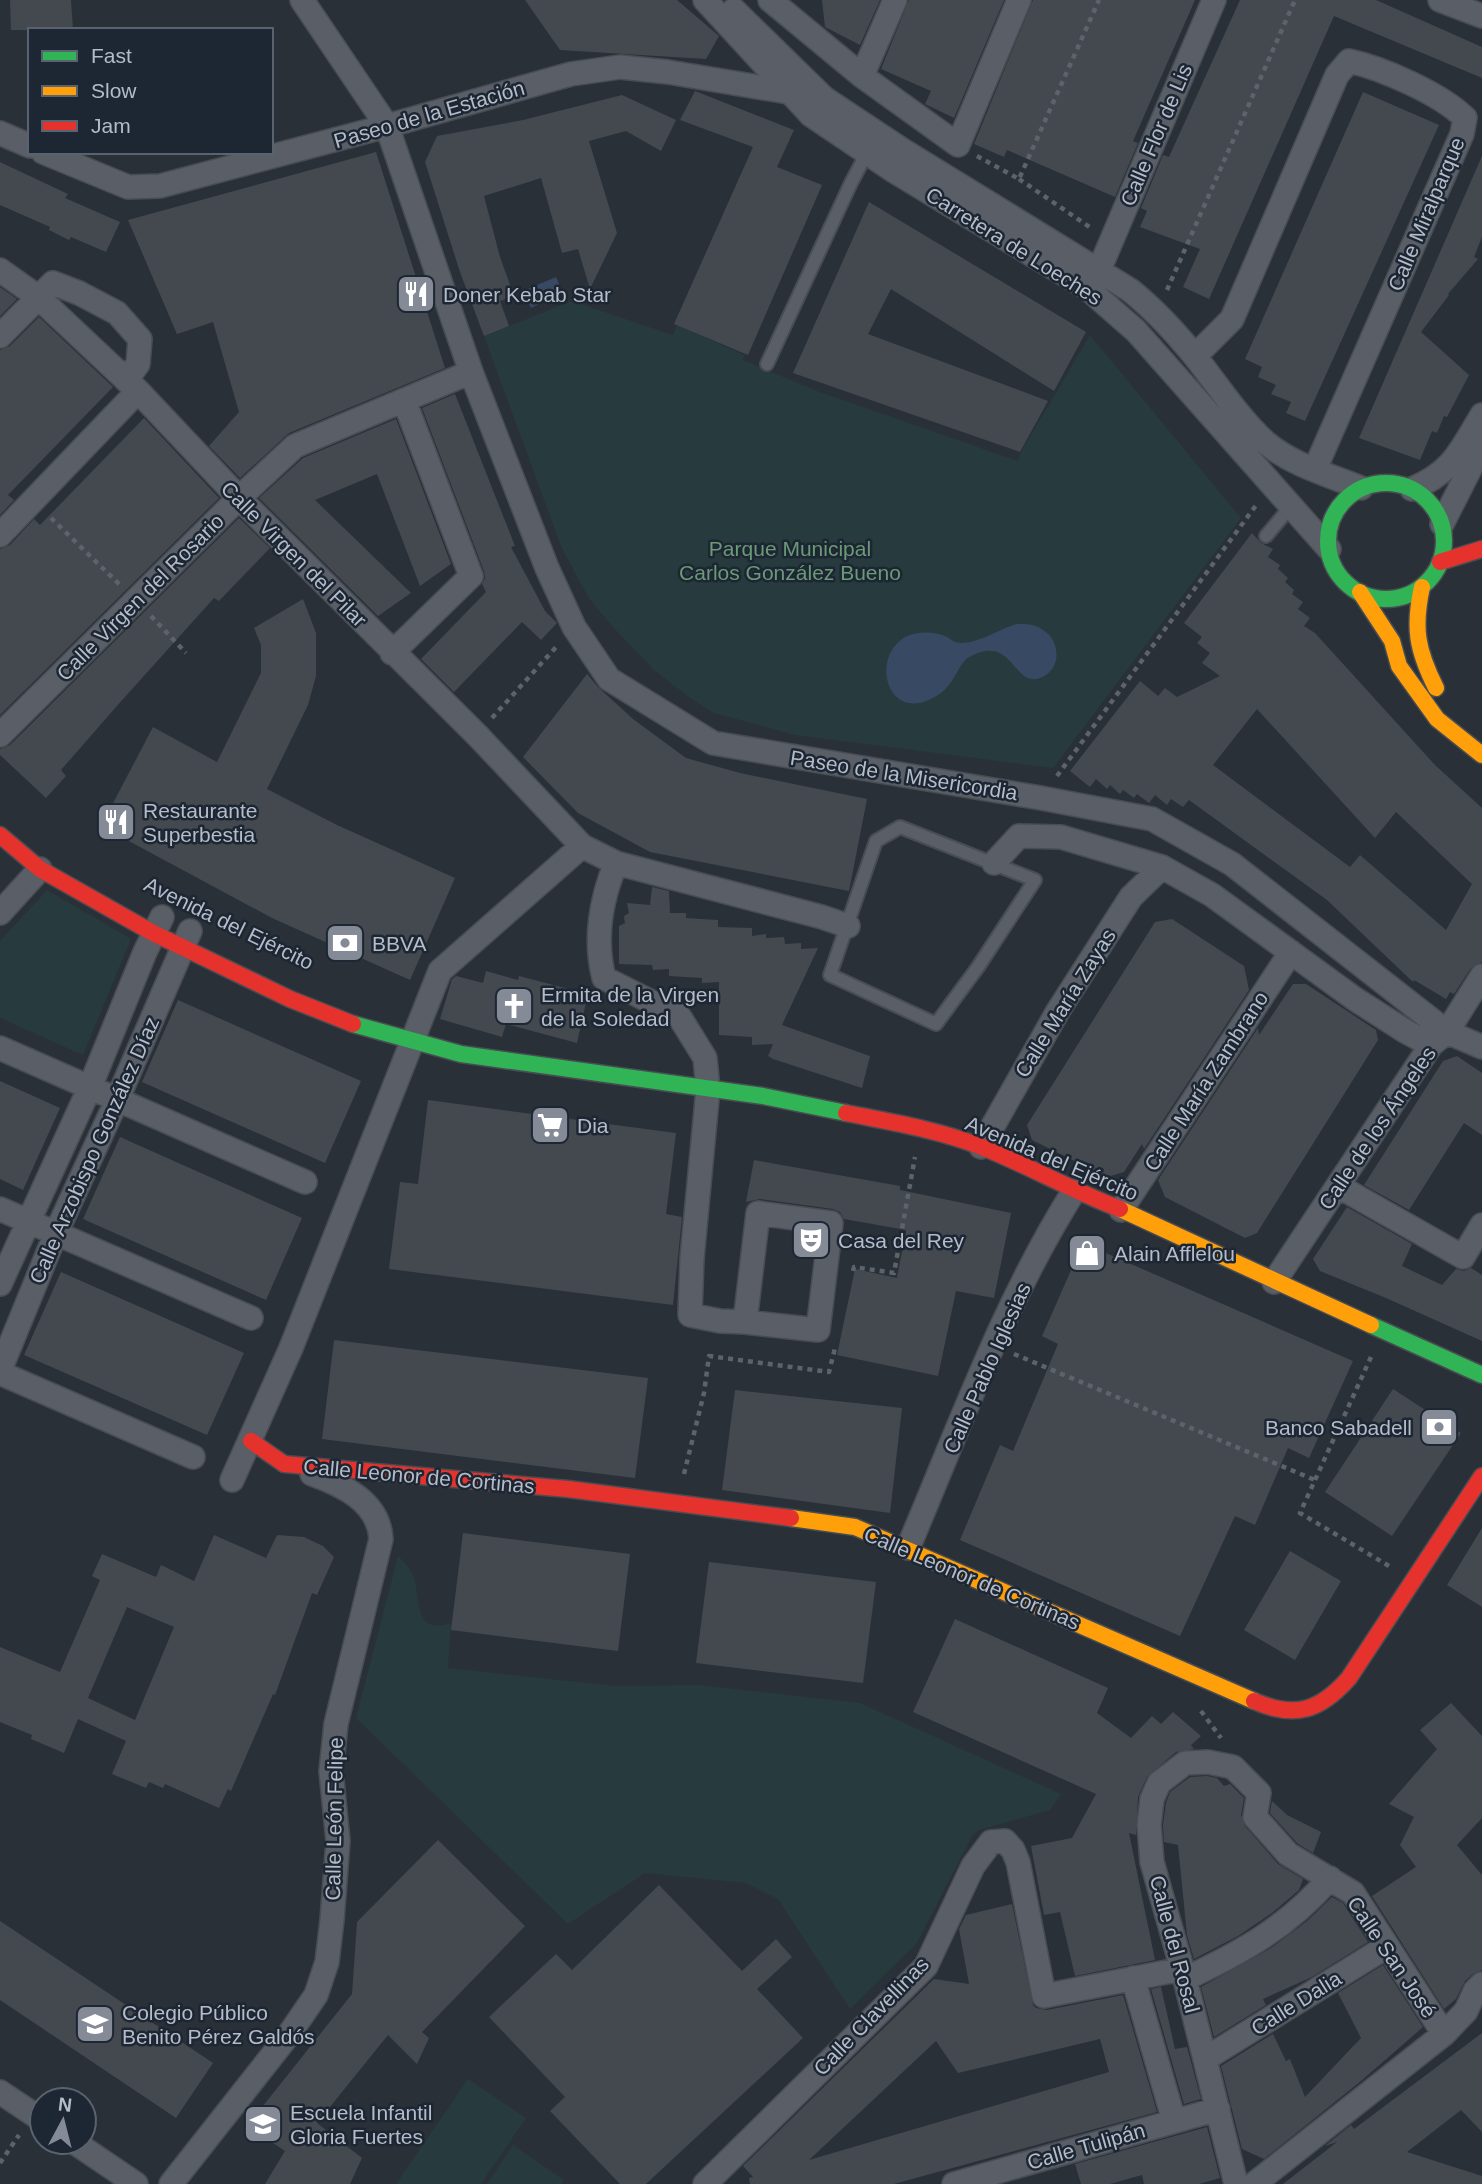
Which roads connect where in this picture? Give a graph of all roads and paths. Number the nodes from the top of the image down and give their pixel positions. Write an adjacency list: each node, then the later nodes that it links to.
1 (302, 0): 16 (street, Paseo de la Misericordia)
2 (705, 0): 12 (street, Carretera de Loeches)
3 (724, 0): 12 (street, Carretera de Loeches)
4 (769, 0): 12 (street); 13 (street)
5 (895, 0): 13 (street)
6 (1019, 0): 20 (street)
7 (1098, 0): 22 (path)
8 (1214, 0): 23 (street, Calle Flor de Lis)
9 (1295, 0): 27 (path)
10 (1440, 0): 11 (street)
11 (1482, 16)
12 (743, 29): 14 (street, Carretera de Loeches); 15 (street, Carretera de Loeches)
13 (862, 76): 20 (street)
14 (788, 92): 15 (street, Paseo de la Estación); 16 (street, Paseo de la Estación); 18 (street, Carretera de Loeches)
15 (824, 98): 18 (street, Carretera de Loeches)
16 (387, 126): 21 (street, Paseo de la Estación); 31 (street, Paseo de la Misericordia)
17 (0, 133): 19 (street)
18 (872, 144): 25 (street, Carretera de Loeches); 30 (lane); 37 (street, Carretera de Loeches)
19 (28, 145)
20 (958, 145): 22 (path)
21 (48, 154)
22 (1019, 179): 23 (path)
23 (1111, 241): 25 (street, Calle Flor de Lis)
24 (0, 270): 26 (street, Calle Virgen del Pilar)
25 (1099, 270): 27 (street, Carretera de Loeches)
26 (38, 297): 28 (street); 32 (street, Calle Virgen del Pilar); 32 (street)
27 (1157, 313): 29 (street, Carretera de Loeches)
28 (0, 336)
29 (1195, 356): 36 (street, Carretera de Loeches); 36 (street, Calle Miralparque)
30 (768, 364)
31 (471, 372): 33 (street, Calle Virgen del Rosario); 52 (street, Paseo de la Misericordia)
32 (132, 385): 40 (street, Calle Virgen del Pilar); 41 (street)
33 (404, 400): 40 (street, Calle Virgen del Rosario); 54 (street)
34 (1482, 415): 39 (street)
35 (1482, 445): 43 (street)
36 (1315, 469): 38 (street, Carretera de Loeches)
37 (1274, 486): 42 (street, Carretera de Loeches); 59 (path)
38 (1361, 488): 39 (street); 46 (street)
39 (1412, 489): 43 (street)
40 (239, 498): 51 (street, Calle Virgen del Rosario); 54 (street, Calle Virgen del Pilar)
41 (33, 501): 44 (street); 51 (path)
42 (1292, 505): 45 (lane); 46 (street, Carretera de Loeches)
43 (1442, 524): 48 (street)
44 (0, 535)
45 (1266, 536)
46 (1329, 549): 50 (street)
47 (1482, 549): 48 (street)
48 (1440, 562): 49 (street)
49 (1422, 587): 50 (street); 57 (street)
50 (1360, 592): 58 (street)
51 (135, 601): 53 (path); 55 (street, Calle Virgen del Rosario)
52 (574, 627): 56 (path); 59 (street, Paseo de la Misericordia)
53 (186, 653)
54 (392, 653): 56 (street, Calle Virgen del Pilar)
55 (0, 735)
56 (477, 735): 61 (street, Calle Virgen del Pilar)
57 (1482, 739)
58 (1482, 755)
59 (1041, 798): 73 (street, Paseo de la Misericordia)
60 (0, 835): 65 (street, Avenida del Ejército)
61 (582, 846): 62 (street, Calle Virgen del Pilar); 74 (street)
62 (615, 863): 68 (street, Calle Virgen del Pilar); 78 (street)
63 (994, 863): 64 (street, Paseo de la Misericordia); 68 (lane); 68 (lane)
64 (1162, 867): 70 (street, Paseo de la Misericordia); 80 (street, Calle María Zayas)
65 (40, 869): 66 (street); 67 (street, Avenida del Ejército)
66 (0, 913)
67 (155, 920): 69 (street, Avenida del Ejército); 77 (street, Calle Arzobispo González Díaz)
68 (848, 926)
69 (192, 938): 74 (street, Avenida del Ejército); 79 (street, Calle Arzobispo González Díaz)
70 (1291, 952): 73 (street, Paseo de la Misericordia); 85 (street, Calle María Zambrano)
71 (1482, 976): 73 (street, Calle de los Ángeles)
72 (348, 1005): 74 (street, Avenida del Ejército)
73 (1439, 1038): 75 (street, Paseo de la Misericordia); 82 (street, Calle de los Ángeles)
74 (412, 1040): 78 (street, Avenida del Ejército); 97 (street)
75 (1482, 1047)
76 (0, 1048): 77 (street)
77 (90, 1087): 79 (street); 86 (street, Calle Arzobispo González Díaz)
78 (708, 1089): 80 (street, Avenida del Ejército); 92 (street)
79 (117, 1100): 81 (street); 88 (street, Calle Arzobispo González Díaz)
80 (981, 1147): 83 (street, Avenida del Ejército)
81 (305, 1182)
82 (1338, 1186): 87 (street); 89 (street, Calle de los Ángeles)
83 (1074, 1191): 85 (street, Avenida del Ejército); 94 (street, Calle Pablo Iglesias)
84 (0, 1209): 86 (street)
85 (1121, 1210): 89 (street, Avenida del Ejército)
86 (29, 1221): 88 (street); 90 (street, Calle Arzobispo González Díaz)
87 (1482, 1225)
88 (56, 1233): 91 (street); 95 (street, Calle Arzobispo González Díaz)
89 (1274, 1282): 93 (street, Avenida del Ejército)
90 (0, 1284)
91 (251, 1318)
92 (745, 1322): 92 (street)
93 (1384, 1331): 96 (street, Avenida del Ejército); 102 (path)
94 (994, 1346): 102 (path); 103 (street, Calle Pablo Iglesias)
95 (0, 1371): 98 (street)
96 (1482, 1375)
97 (251, 1441): 99 (street, Calle Leonor de Cortinas); 101 (street)
98 (193, 1457)
99 (284, 1464): 103 (street, Calle Leonor de Cortinas); 122 (street, Calle León Felipe)
100 (1482, 1476): 104 (street, Calle Leonor de Cortinas)
101 (232, 1480)
102 (1315, 1480): 104 (path)
103 (908, 1548): 104 (street, Calle Leonor de Cortinas)
104 (1413, 1580)
105 (1233, 1767): 106 (street, Calle San José); 108 (street, Calle del Rosal)
106 (1329, 1878): 107 (street, Calle San José); 108 (street, Calle Clavellinas)
107 (1386, 1947): 112 (street, Calle San José); 113 (street, Calle Dalia)
108 (1183, 1974): 109 (street, Calle Clavellinas); 113 (street, Calle del Rosal)
109 (1133, 1978): 117 (street); 123 (street, Calle Clavellinas)
110 (1482, 1984): 111 (street)
111 (1474, 2017): 112 (street)
112 (1444, 2034): 126 (street)
113 (1205, 2059): 115 (street, Calle del Rosal)
114 (0, 2092): 116 (street)
115 (1217, 2109): 117 (street, Calle Tulipán); 125 (street, Calle del Rosal)
116 (28, 2111)
117 (1174, 2121): 124 (street, Calle Tulipán)
118 (28, 2128): 120 (path)
119 (95, 2156): 121 (street)
120 (0, 2163)
121 (136, 2184)
122 (171, 2184)
123 (705, 2184)
124 (954, 2184)
125 (1236, 2184)
126 (1254, 2184)

